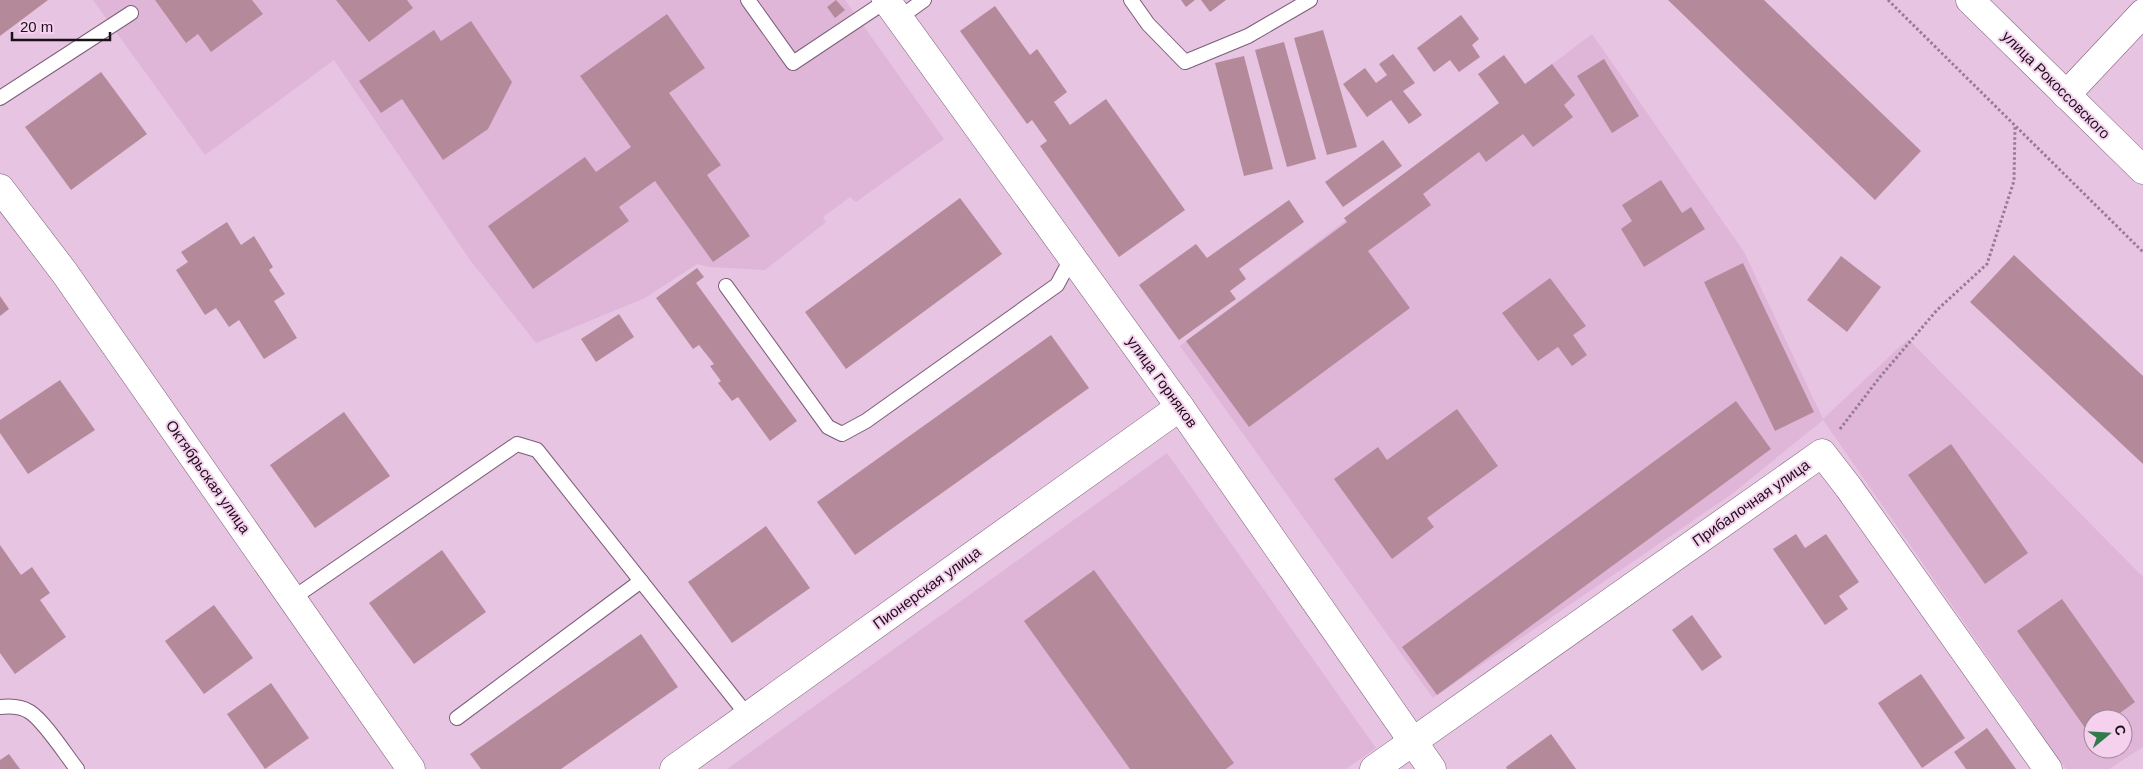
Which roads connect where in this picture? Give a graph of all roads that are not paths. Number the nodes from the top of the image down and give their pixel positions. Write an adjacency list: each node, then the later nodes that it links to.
1 (748, 0): 6 (lane)
2 (924, 0): 6 (lane)
3 (1131, 0): 4 (lane)
4 (1310, 0)
5 (1970, 0): 9 (street, улица Рокоссовского)
6 (890, 7): 13 (street, улица Горняков)
7 (131, 13): 10 (lane)
8 (2143, 13): 9 (street)
9 (2066, 95): 11 (street, улица Рокоссовского)
10 (0, 98)
11 (2143, 170)
12 (0, 188): 17 (street, Октябрьская улица)
13 (1072, 258): 14 (lane); 15 (street, улица Горняков)
14 (726, 286)
15 (1180, 407): 19 (street, Пионерская улица); 21 (street, улица Горняков)
16 (641, 581): 17 (lane); 19 (lane); 20 (lane)
17 (293, 598): 23 (street, Октябрьская улица)
18 (0, 707): 22 (lane)
19 (748, 716): 24 (street, Пионерская улица)
20 (456, 718)
21 (1412, 742): 25 (street, Прибалочная улица); 26 (street, улица Горняков); 27 (street, Прибалочная улица)
22 (77, 769)
23 (411, 769)
24 (674, 769)
25 (1374, 769)
26 (1432, 769)
27 (2048, 769)

